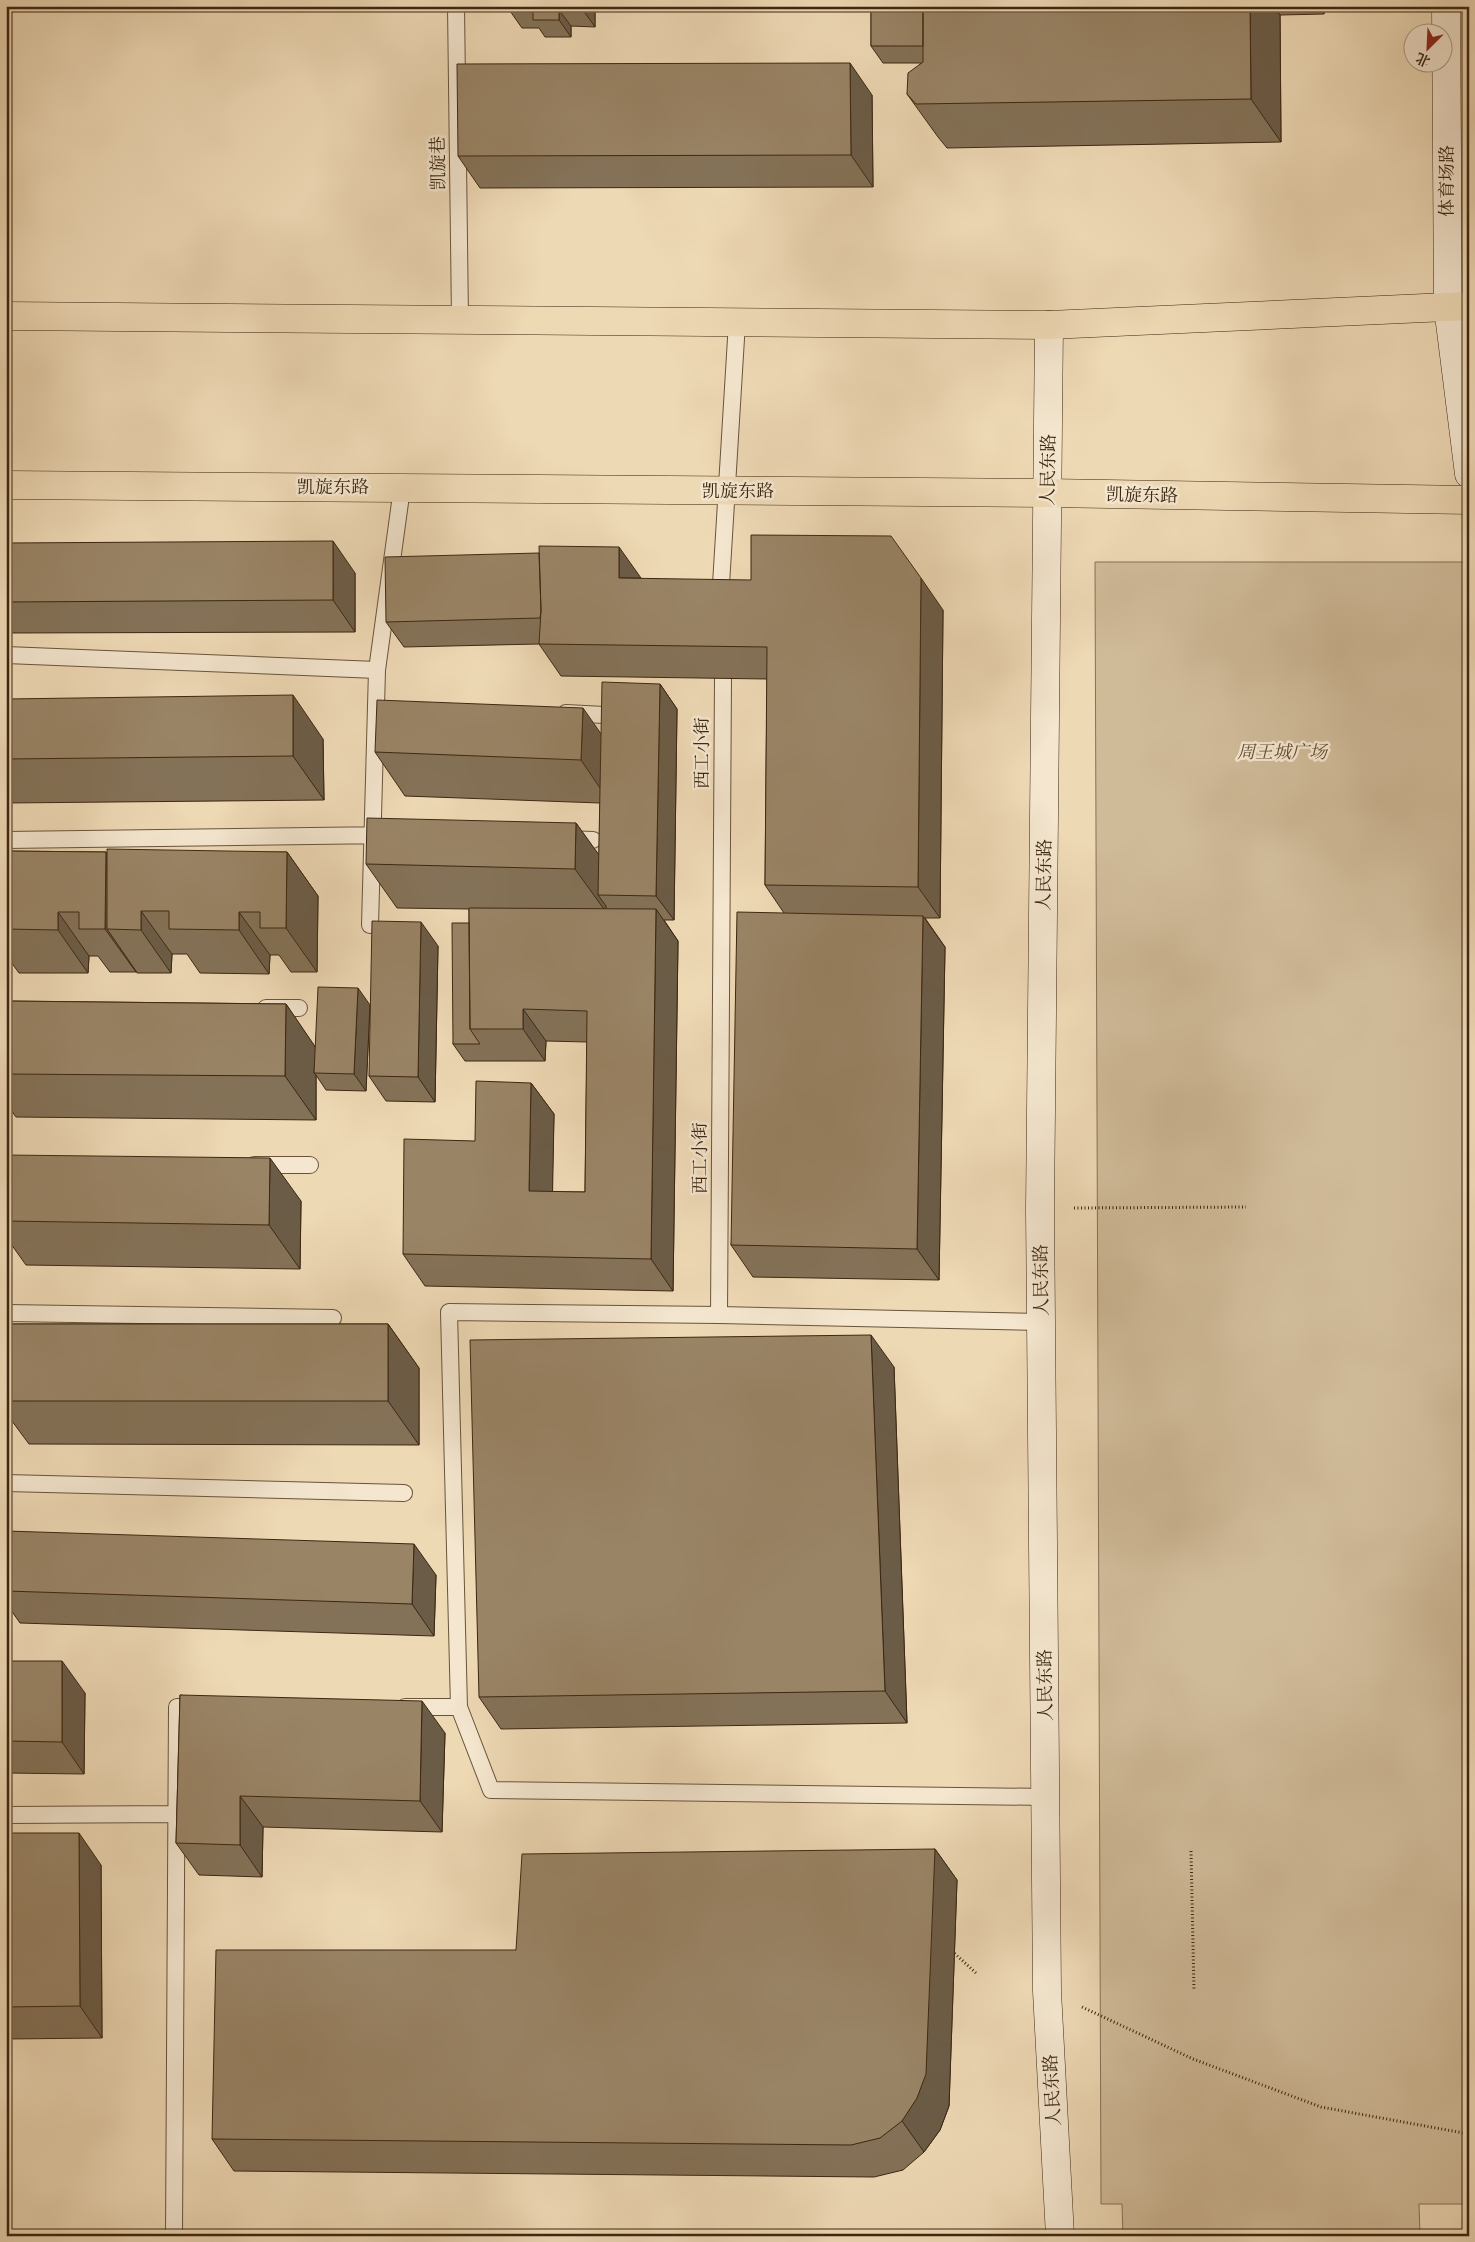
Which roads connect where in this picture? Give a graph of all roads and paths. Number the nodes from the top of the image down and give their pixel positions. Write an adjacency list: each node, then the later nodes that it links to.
1 (456, 6): 5 (lane, 凯旋巷)
2 (1446, 6): 3 (main road, 体育场路)
3 (1458, 306): 7 (main road); 8 (main road, 体育场路)
4 (6, 316): 5 (main road)
5 (460, 320): 6 (main road)
6 (737, 322): 7 (main road); 11 (lane)
7 (1049, 325): 12 (main road, 人民东路)
8 (1469, 474)
9 (6, 485): 10 (main road, 凯旋东路)
10 (402, 488): 11 (main road, 凯旋东路); 16 (lane)
11 (727, 490): 12 (main road, 凯旋东路); 14 (lane)
12 (1048, 493): 13 (main road, 凯旋东路); 33 (main road, 人民东路)
13 (1469, 500)
14 (720, 611)
15 (6, 655): 16 (lane)
16 (377, 670): 18 (lane)
17 (723, 678): 35 (lane, 西工小街)
18 (376, 708): 19 (lane); 22 (lane)
19 (396, 708)
20 (555, 713): 21 (lane)
21 (604, 715)
22 (372, 835): 23 (lane); 25 (lane); 27 (lane)
23 (401, 835)
24 (545, 839): 26 (lane)
25 (6, 840)
26 (593, 840)
27 (370, 925)
28 (250, 1008): 29 (lane)
29 (299, 1008)
30 (241, 1164): 31 (lane)
31 (310, 1165)
32 (1246, 1207): 33 (path)
33 (1040, 1209): 37 (main road, 人民东路)
34 (6, 1313): 36 (lane)
35 (719, 1315): 37 (lane); 40 (lane)
36 (333, 1318)
37 (1041, 1322): 43 (main road, 人民东路)
38 (6, 1483): 39 (lane)
39 (404, 1493)
40 (459, 1706): 42 (lane); 43 (lane)
41 (216, 1707): 44 (lane)
42 (391, 1707)
43 (1046, 1797): 49 (main road, 人民东路)
44 (177, 1814): 45 (lane); 52 (lane)
45 (6, 1815)
46 (1191, 1851): 50 (path)
47 (951, 1942): 48 (path)
48 (977, 1974)
49 (1047, 1991): 51 (path); 53 (main road, 人民东路)
50 (1194, 1991)
51 (1469, 2134)
52 (174, 2236)
53 (1060, 2236)

